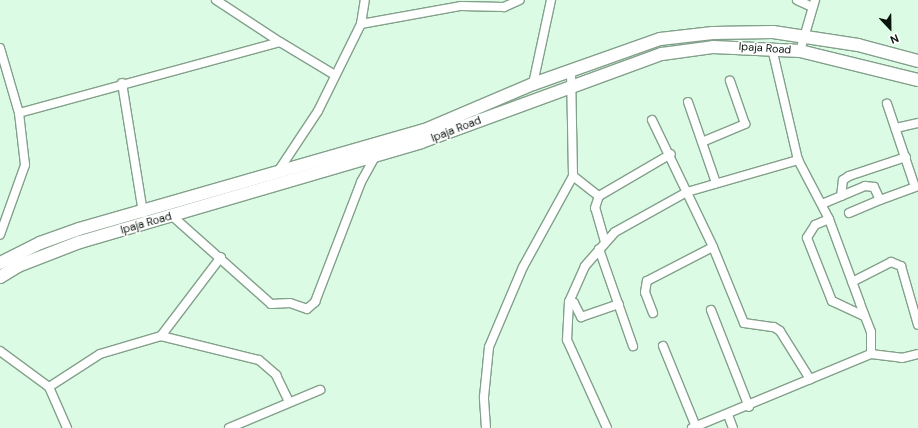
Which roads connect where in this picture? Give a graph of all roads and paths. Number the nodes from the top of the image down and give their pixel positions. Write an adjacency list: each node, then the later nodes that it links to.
1 (216, 0): 9 (street)
2 (365, 0): 7 (street)
3 (520, 0): 7 (street)
4 (551, 0): 20 (street)
5 (797, 0): 6 (street)
6 (813, 3): 8 (street)
7 (361, 24): 16 (street)
8 (804, 36): 12 (street); 13 (main road, Ipaja Road); 14 (main road, Ipaja Road)
9 (280, 42): 16 (street); 19 (street)
10 (0, 48): 15 (street)
11 (772, 48): 12 (main road, Ipaja Road); 21 (main road, Ipaja Road); 32 (street)
12 (800, 51): 17 (main road, Ipaja Road)
13 (918, 61)
14 (571, 70): 20 (main road, Ipaja Road); 21 (street)
15 (2, 71): 24 (street)
16 (336, 75): 33 (street)
17 (918, 80)
18 (730, 81): 28 (street)
19 (122, 83): 24 (street); 42 (street)
20 (533, 84): 33 (main road, Ipaja Road)
21 (573, 84): 30 (main road, Ipaja Road); 34 (street)
22 (688, 102): 28 (street)
23 (887, 104): 27 (street)
24 (19, 113): 45 (street)
25 (652, 120): 29 (street)
26 (918, 123): 27 (street)
27 (896, 128): 31 (street)
28 (702, 142): 35 (street)
29 (671, 154): 36 (street); 37 (street)
30 (375, 157): 41 (main road, Ipaja Road); 49 (street)
31 (906, 157): 38 (street); 39 (street)
32 (798, 160): 35 (street); 40 (street)
33 (275, 175): 41 (main road, Ipaja Road)
34 (573, 176): 37 (street); 74 (street)
35 (716, 183): 36 (street)
36 (687, 192): 46 (street); 47 (street)
37 (598, 196): 46 (street)
38 (842, 196): 39 (street); 40 (street)
39 (880, 200): 43 (street)
40 (822, 204): 44 (street)
41 (168, 212): 42 (main road, Ipaja Road); 49 (street); 51 (main road, Ipaja Road)
42 (143, 213): 50 (main road, Ipaja Road)
43 (850, 213)
44 (829, 219): 52 (street); 57 (street)
45 (0, 235)
46 (605, 242): 48 (street)
47 (713, 247): 56 (street); 65 (street)
48 (599, 249): 53 (street); 54 (street)
49 (222, 257): 59 (street)
50 (0, 263)
51 (0, 277)
52 (852, 282): 57 (street); 58 (street)
53 (569, 302): 54 (street); 75 (street)
54 (619, 304): 60 (street)
55 (711, 310): 69 (street)
56 (653, 313)
57 (864, 316): 63 (street)
58 (918, 324)
59 (161, 336): 66 (street); 68 (street)
60 (633, 346)
61 (663, 346): 71 (street)
62 (0, 351): 66 (street)
63 (871, 354): 64 (street); 65 (street)
64 (918, 354)
65 (810, 379): 69 (street)
66 (49, 387): 72 (street)
67 (320, 390): 68 (street)
68 (289, 402): 73 (street)
69 (750, 407): 70 (street)
70 (728, 415): 71 (street); 76 (street)
71 (694, 427)
72 (67, 428)
73 (229, 428)
74 (486, 428)
75 (607, 428)
76 (733, 428)

